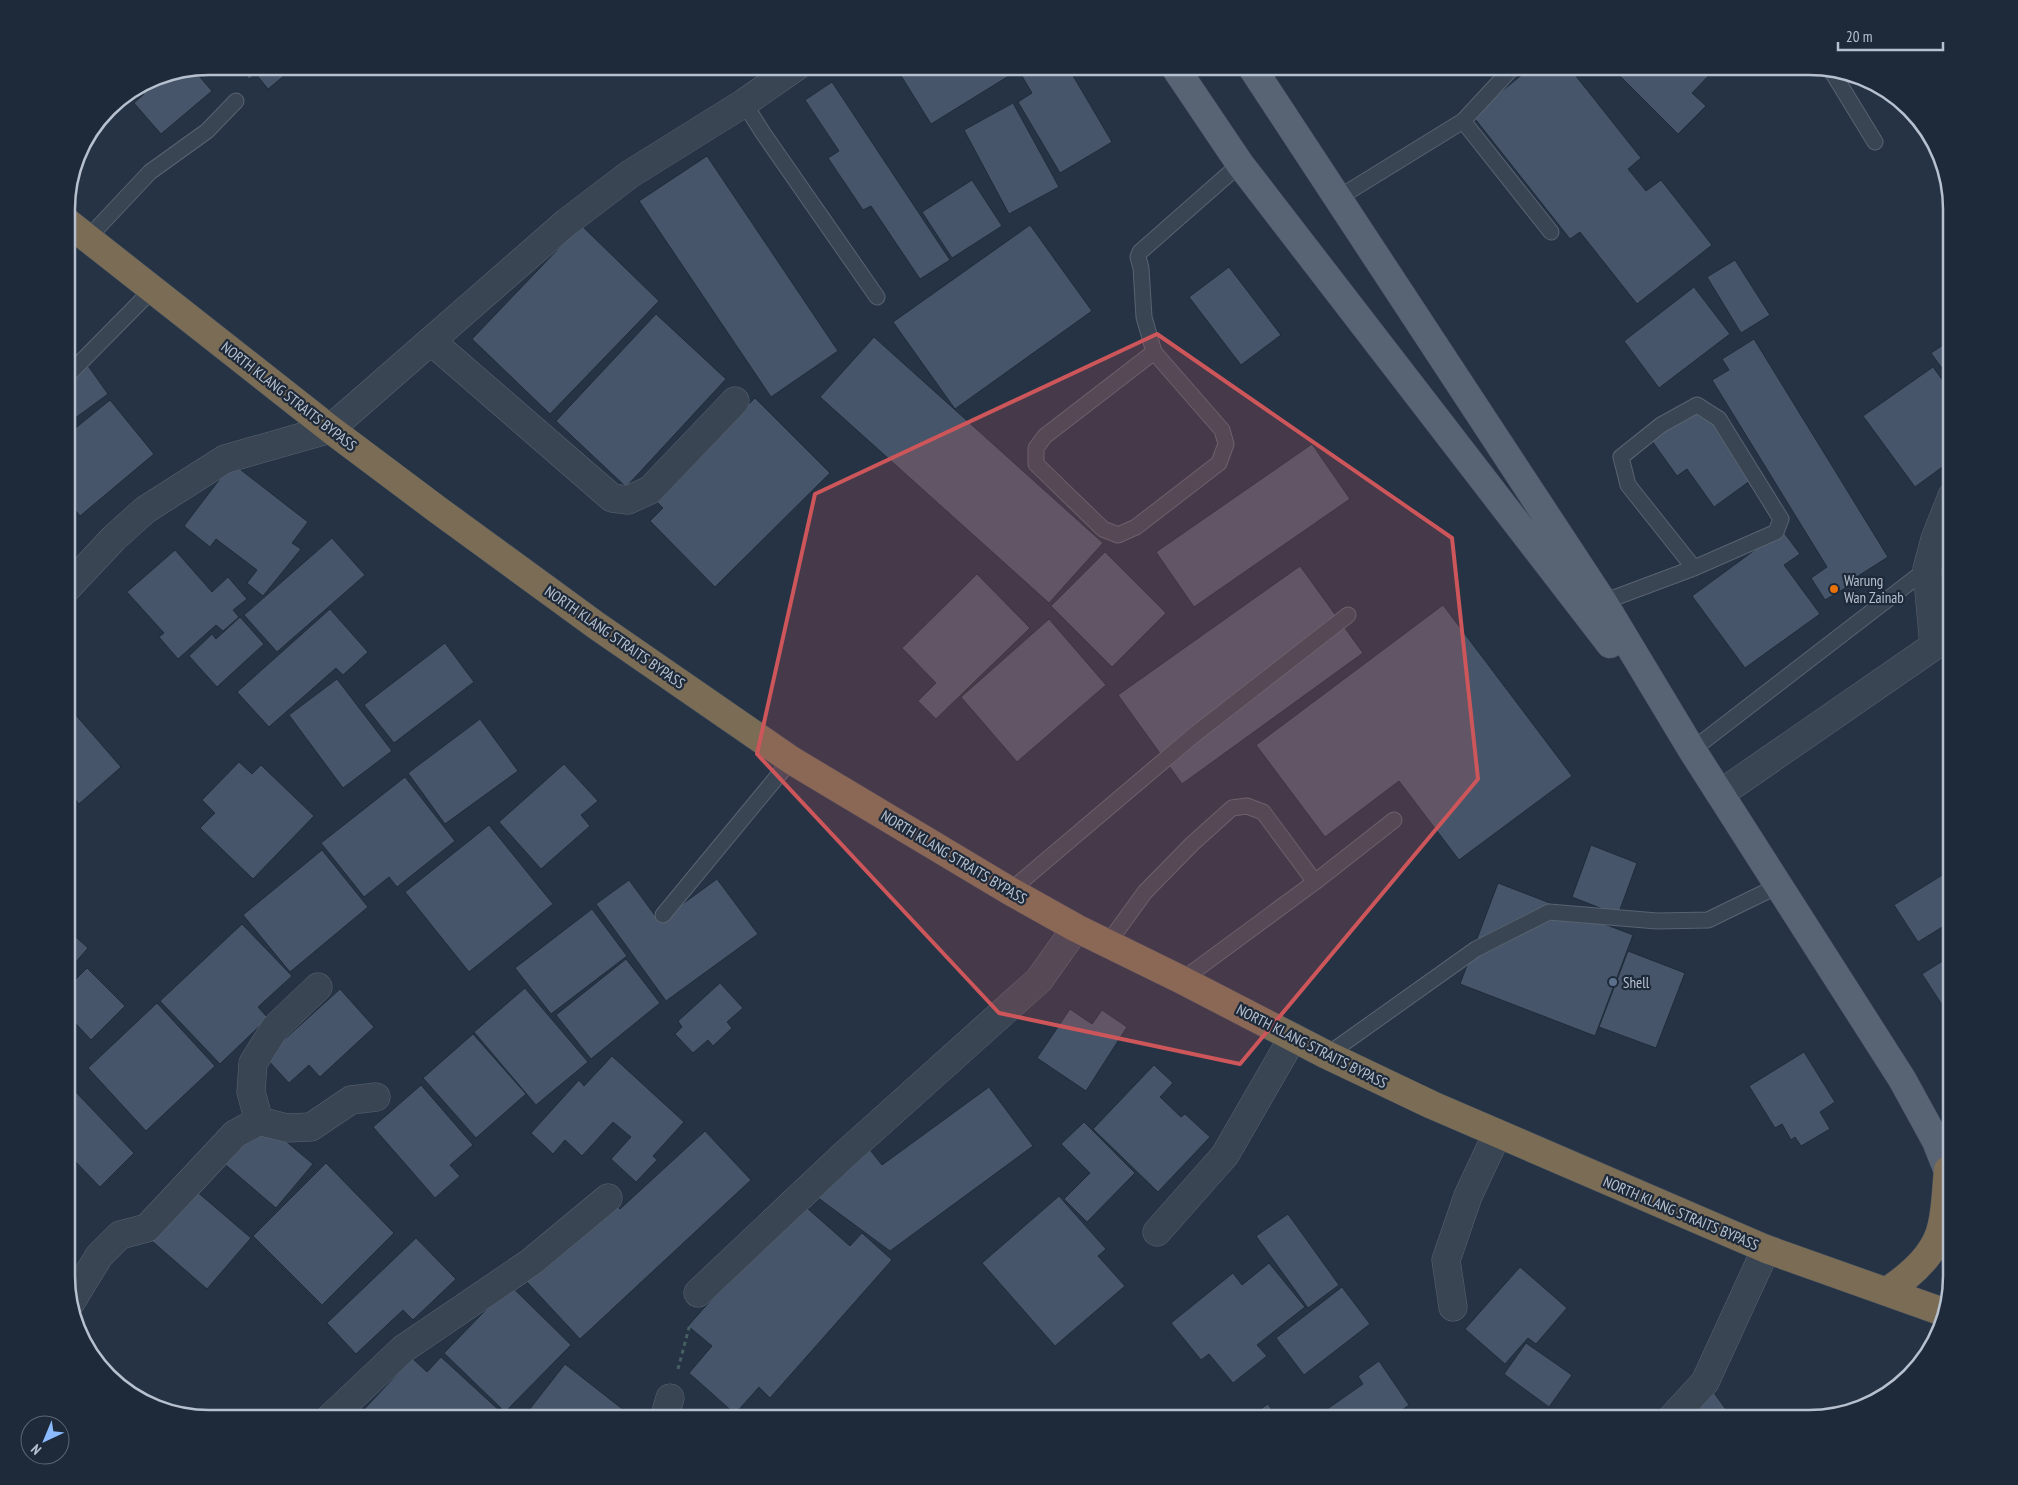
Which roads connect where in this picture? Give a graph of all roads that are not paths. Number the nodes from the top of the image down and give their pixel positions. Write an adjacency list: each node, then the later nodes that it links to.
1 (784, 75): 7 (street)
2 (1180, 75): 10 (main road)
3 (1257, 75): 11 (main road)
4 (1506, 75): 8 (lane)
5 (1836, 78): 9 (lane)
6 (236, 101): 12 (lane)
7 (744, 103): 15 (lane); 16 (street)
8 (1463, 121): 11 (lane); 13 (lane)
9 (1875, 142)
10 (1240, 164): 17 (lane); 28 (main road)
11 (1338, 198): 25 (main road)
12 (77, 230): 14 (highway, NORTH KLANG STRAITS BYPASS)
13 (1551, 232)
14 (152, 290): 18 (lane); 20 (highway, NORTH KLANG STRAITS BYPASS)
15 (877, 298)
16 (432, 341): 19 (street); 20 (street)
17 (1154, 352): 17 (lane)
18 (75, 367)
19 (735, 401)
20 (330, 429): 24 (street); 29 (highway, NORTH KLANG STRAITS BYPASS)
21 (1943, 519): 23 (street)
22 (1694, 568): 22 (lane); 25 (lane)
23 (1927, 570): 27 (street); 28 (lane)
24 (75, 579)
25 (1603, 602): 28 (main road)
26 (1348, 615): 34 (lane)
27 (1943, 640): 30 (street)
28 (1692, 750): 30 (main road)
29 (791, 760): 34 (highway, NORTH KLANG STRAITS BYPASS); 35 (lane)
30 (1720, 794): 33 (main road)
31 (1394, 820): 32 (lane)
32 (1315, 882): 37 (lane); 38 (lane)
33 (1778, 886): 41 (lane); 42 (main road)
34 (1010, 891): 36 (highway, NORTH KLANG STRAITS BYPASS)
35 (663, 915)
36 (1076, 928): 37 (highway, NORTH KLANG STRAITS BYPASS); 54 (street)
37 (1108, 943): 38 (highway, NORTH KLANG STRAITS BYPASS)
38 (1182, 980): 40 (highway, NORTH KLANG STRAITS BYPASS)
39 (318, 987): 44 (street)
40 (1293, 1038): 41 (highway, NORTH KLANG STRAITS BYPASS); 50 (street)
41 (1327, 1055): 46 (highway, NORTH KLANG STRAITS BYPASS)
42 (1902, 1079): 45 (main road); 47 (main road)
43 (376, 1096): 44 (street)
44 (259, 1121): 53 (street)
45 (1943, 1127)
46 (1497, 1134): 51 (highway, NORTH KLANG STRAITS BYPASS); 55 (street)
47 (1943, 1158)
48 (608, 1198): 57 (street)
49 (1943, 1220): 52 (highway)
50 (1157, 1232)
51 (1766, 1249): 52 (highway, NORTH KLANG STRAITS BYPASS); 58 (street)
52 (1887, 1292): 56 (highway, NORTH KLANG STRAITS BYPASS)
53 (76, 1293)
54 (698, 1293)
55 (1453, 1307)
56 (1938, 1310)
57 (339, 1410)
58 (1679, 1410)

